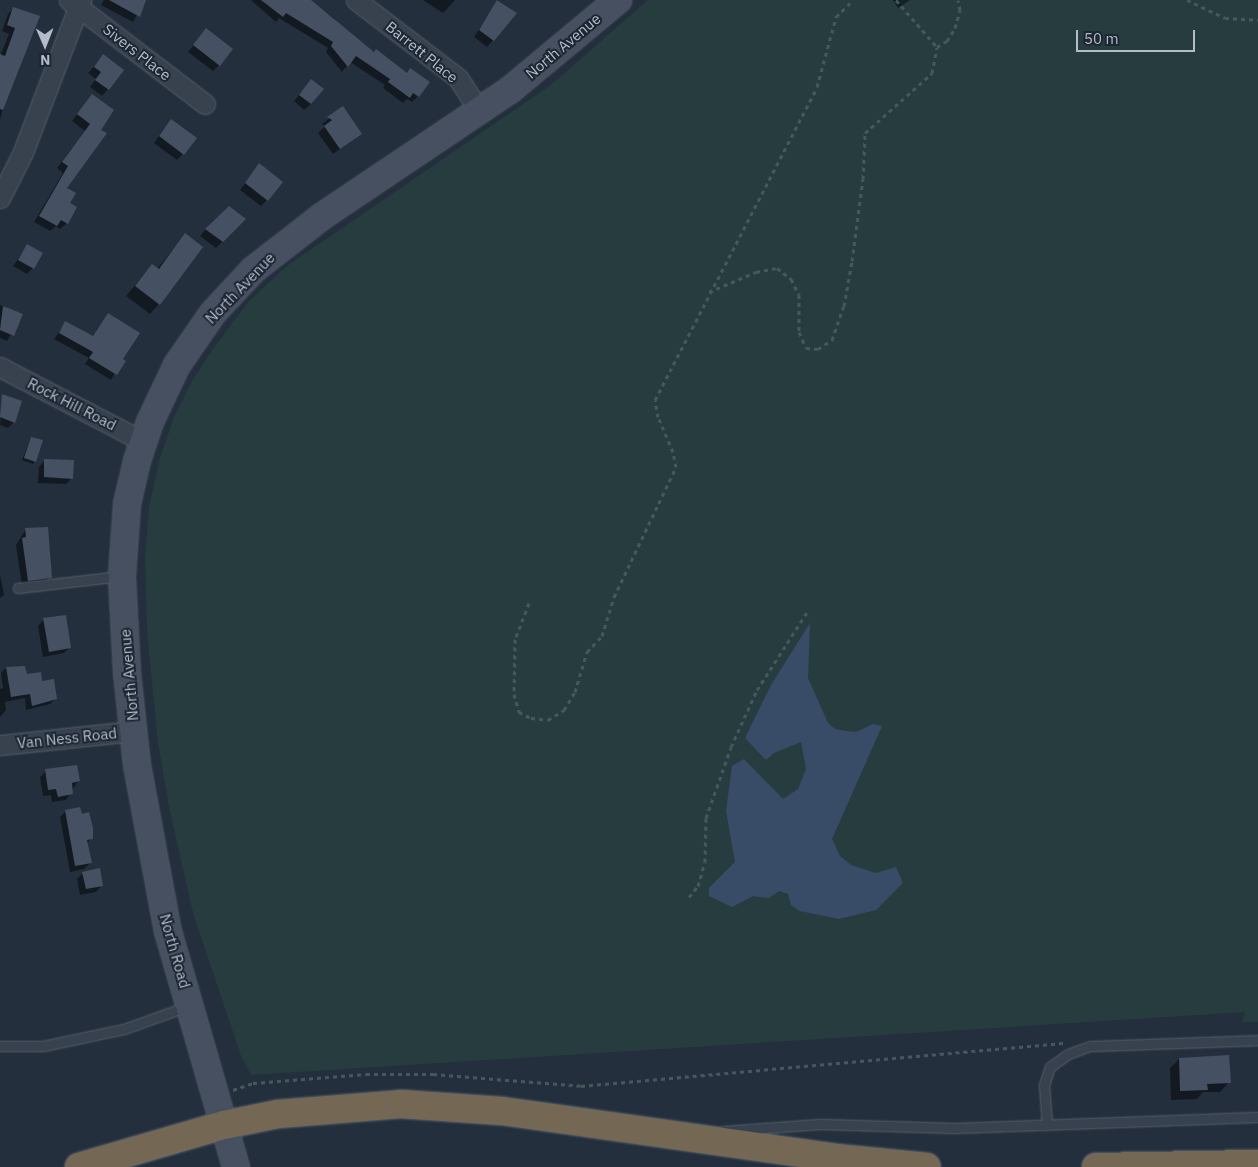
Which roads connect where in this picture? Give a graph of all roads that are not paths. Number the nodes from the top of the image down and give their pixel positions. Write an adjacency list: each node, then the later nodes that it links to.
1 (356, 0): 5 (street, Barrett Place)
2 (618, 0): 5 (main road, North Avenue)
3 (76, 2): 4 (street, Sivers Place); 6 (street)
4 (205, 104)
5 (480, 112): 8 (main road, North Avenue)
6 (0, 198)
7 (0, 367): 8 (street, Rock Hill Road)
8 (144, 442): 9 (main road, North Avenue)
9 (122, 576): 10 (lane); 11 (main road, North Avenue)
10 (18, 588)
11 (133, 731): 12 (street, Van Ness Road); 13 (main road, North Road)
12 (0, 745)
13 (190, 1005): 15 (lane); 17 (main road, North Road)
14 (1258, 1040): 18 (lane)
15 (0, 1046)
16 (1258, 1117): 18 (lane)
17 (224, 1125): 19 (highway); 21 (main road, North Road); 22 (highway)
18 (1047, 1125): 19 (lane)
19 (673, 1135): 23 (highway)
20 (1258, 1164): 24 (highway)
21 (235, 1165)
22 (79, 1167)
23 (927, 1167)
24 (1096, 1167)

